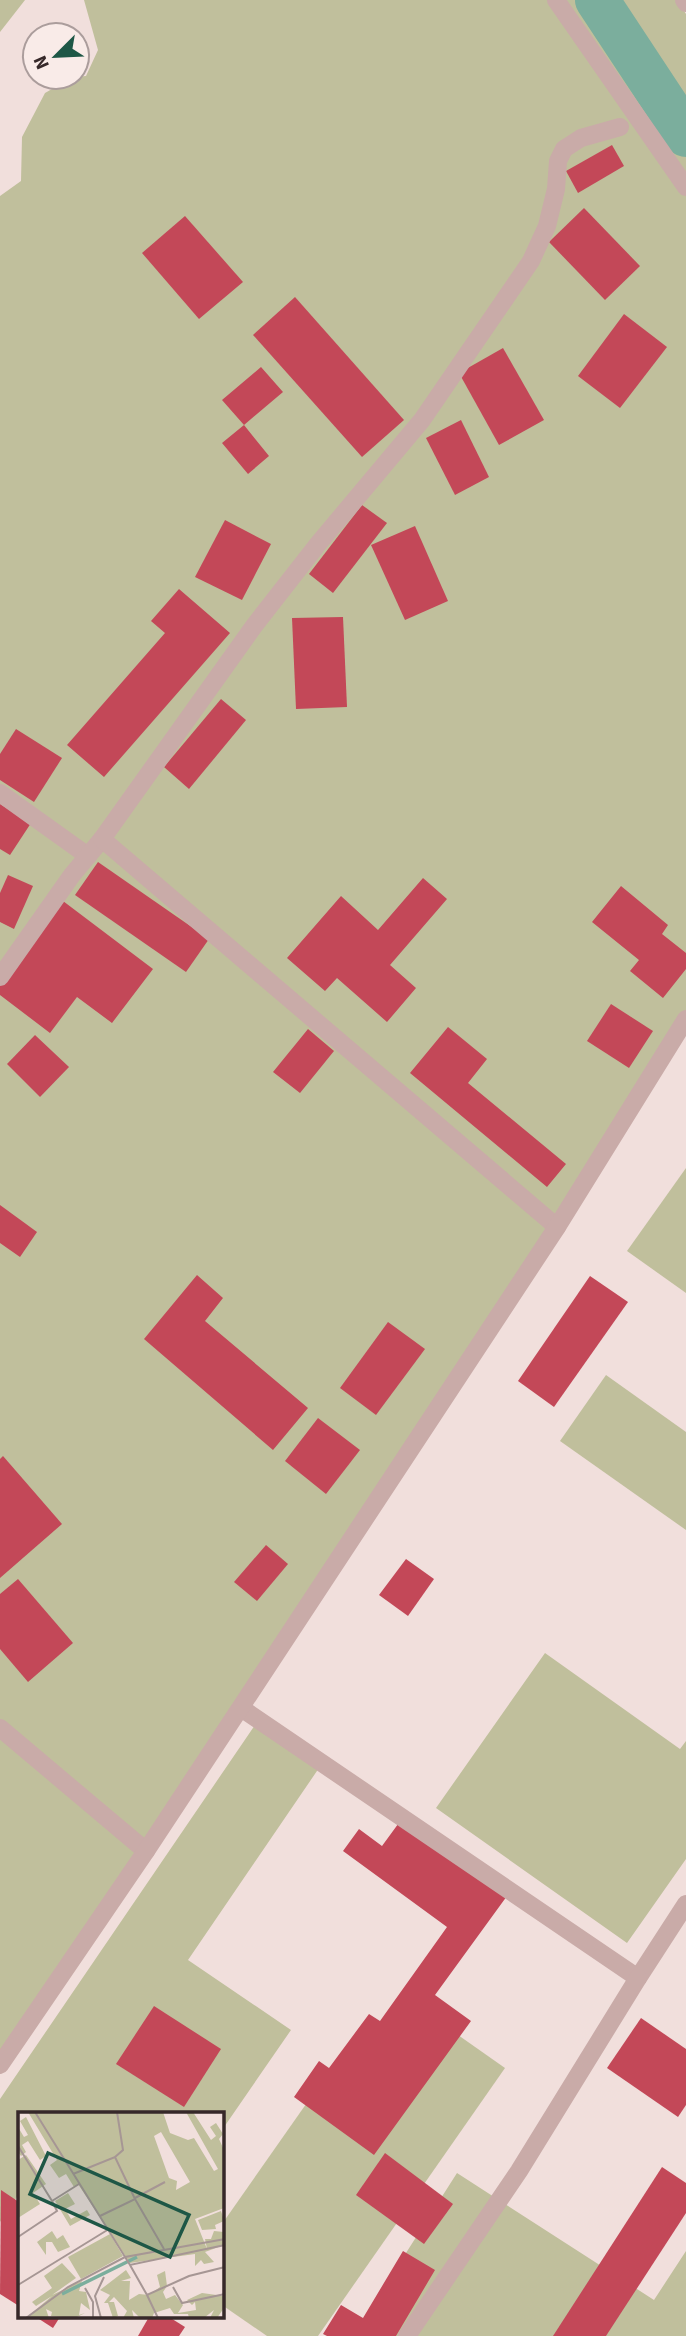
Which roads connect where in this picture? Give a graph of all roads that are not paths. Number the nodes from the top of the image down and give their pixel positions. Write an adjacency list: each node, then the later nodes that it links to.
1 (556, 0): 3 (street)
2 (620, 127): 5 (street)
3 (686, 187)
4 (0, 793): 6 (street)
5 (102, 839): 6 (street); 9 (street)
6 (88, 856): 7 (street)
7 (0, 977)
8 (684, 1026): 9 (street)
9 (557, 1227): 10 (street)
10 (241, 1707): 12 (street); 14 (street)
11 (0, 1728): 12 (street)
12 (146, 1851): 15 (street)
13 (686, 1904): 14 (street)
14 (638, 1978): 16 (street)
15 (0, 2065)
16 (407, 2336)

